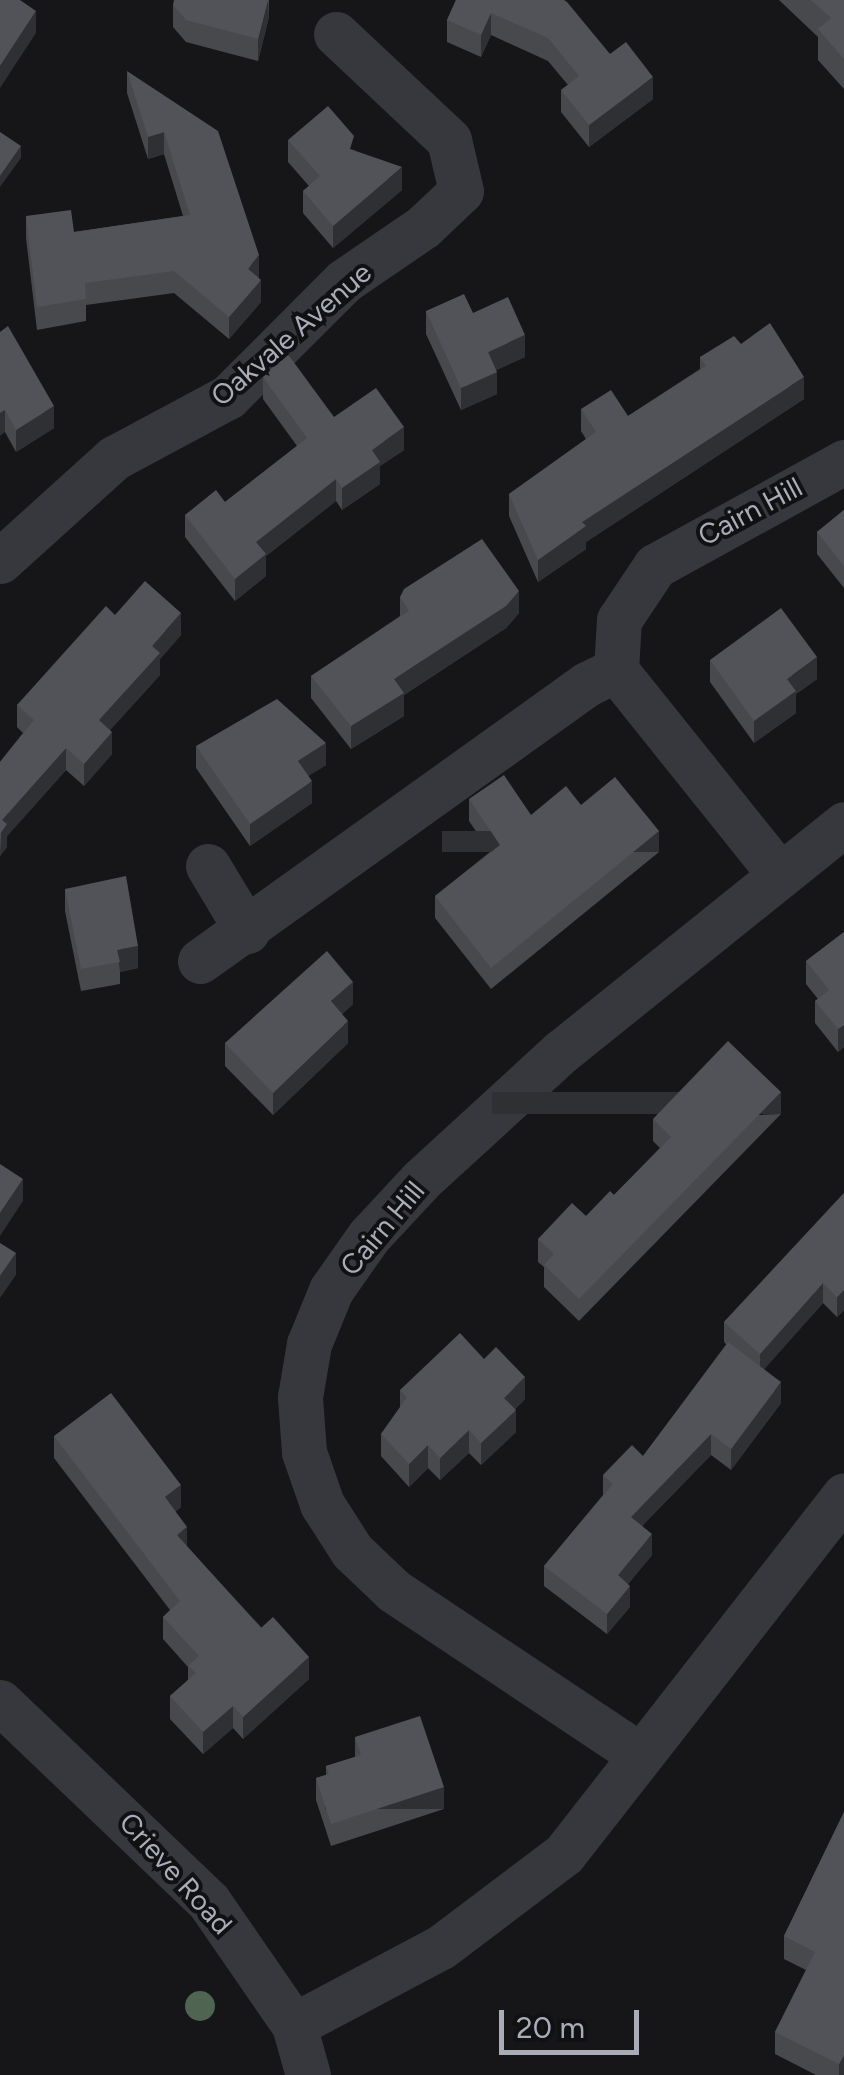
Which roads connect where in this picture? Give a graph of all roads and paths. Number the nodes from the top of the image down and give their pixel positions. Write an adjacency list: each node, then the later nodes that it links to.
1 (336, 34): 3 (street, Oakvale Avenue)
2 (844, 462): 4 (street, Cairn Hill)
3 (0, 561)
4 (616, 670): 7 (street); 8 (street)
5 (844, 824): 7 (street, Cairn Hill)
6 (208, 866): 8 (street)
7 (780, 874): 12 (street, Cairn Hill)
8 (247, 932): 9 (street)
9 (200, 962)
10 (844, 1494): 12 (street)
11 (0, 1702): 13 (street, Crieve Road)
12 (640, 1755): 13 (street)
13 (294, 2025): 14 (street, Crieve Road)
14 (308, 2075)

